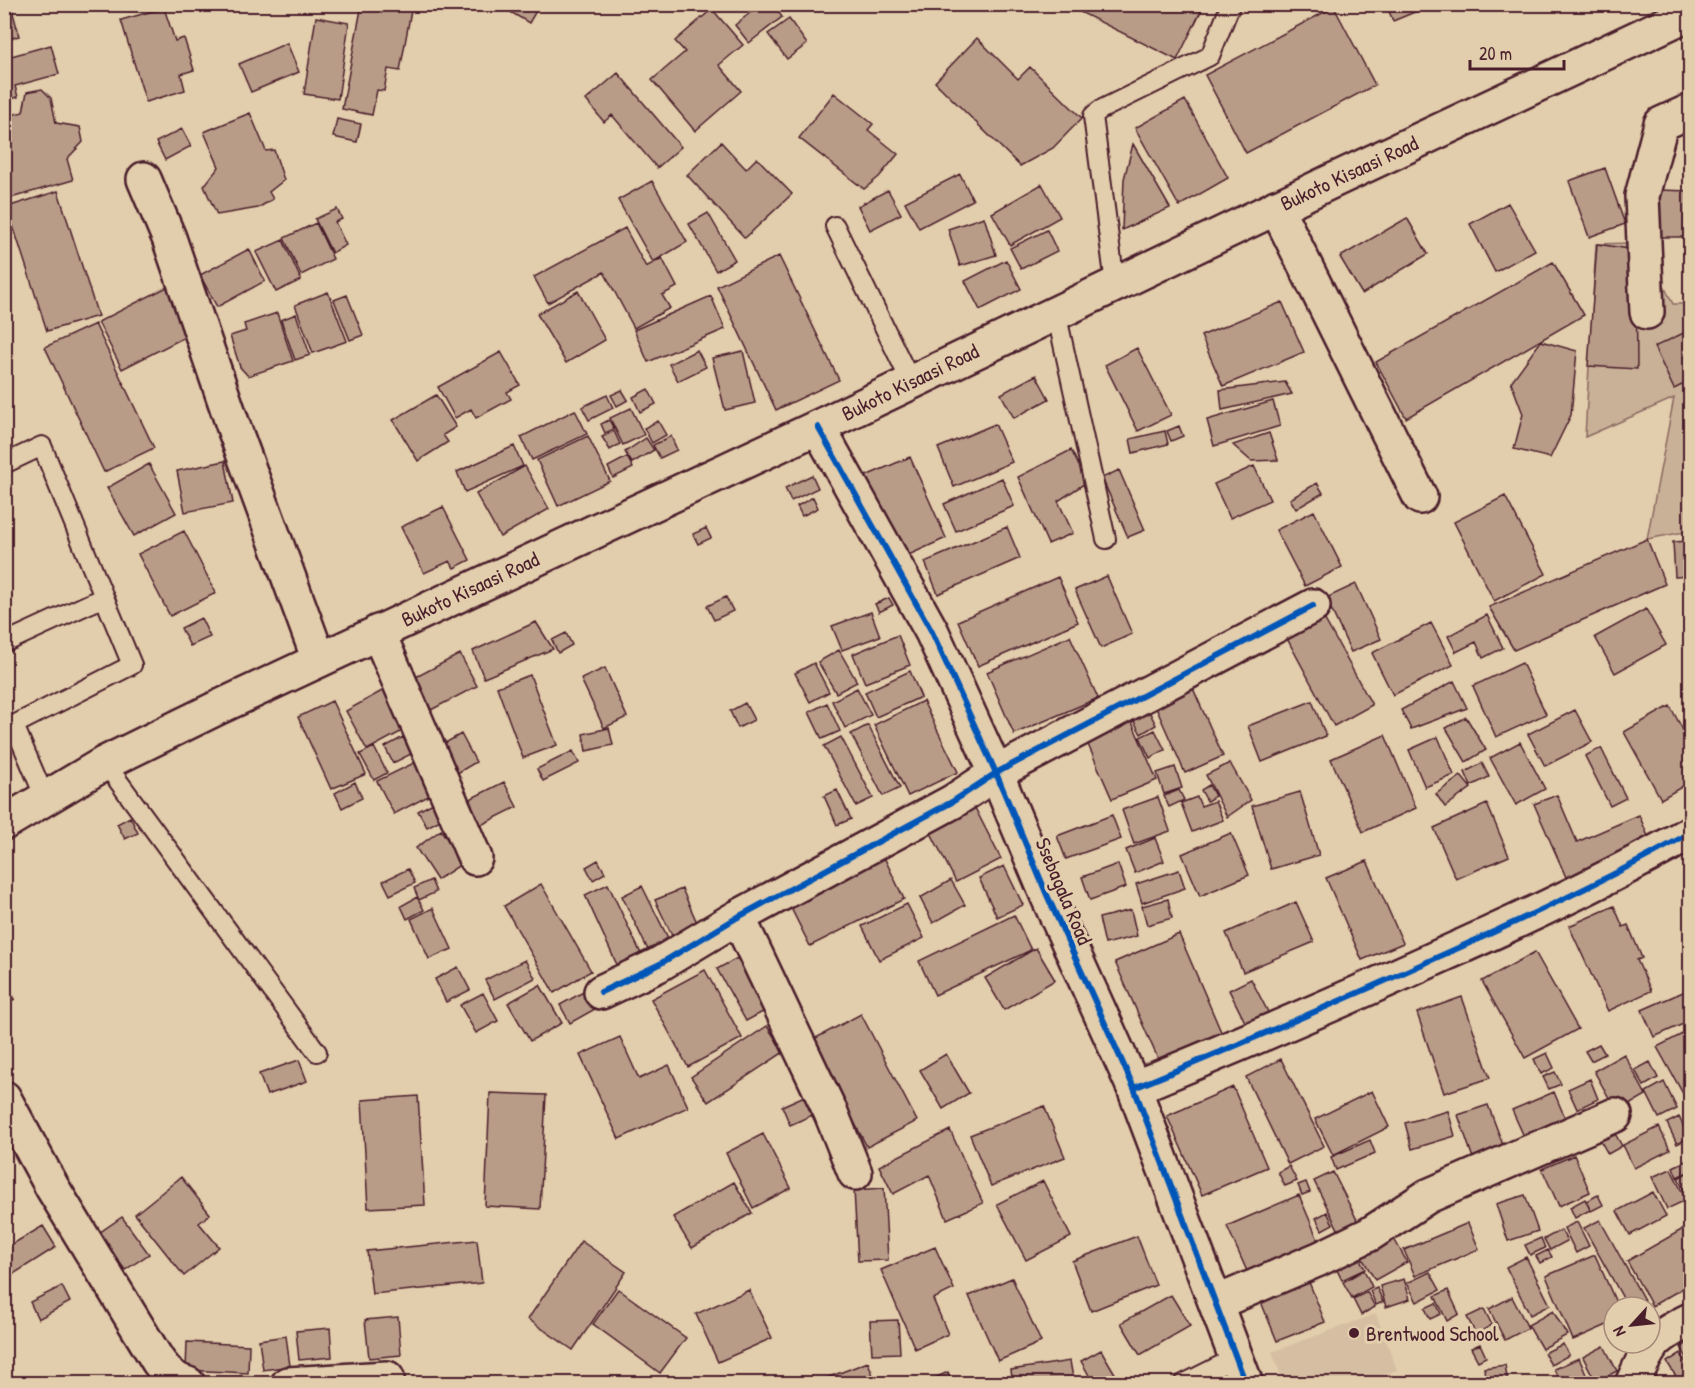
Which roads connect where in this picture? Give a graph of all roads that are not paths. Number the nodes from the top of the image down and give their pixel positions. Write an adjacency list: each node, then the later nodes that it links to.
1 (1231, 4): 7 (lane)
2 (1690, 13): 5 (street, Bukoto Kisaasi Road)
3 (1690, 111): 9 (street)
4 (144, 179): 19 (street)
5 (1276, 207): 7 (street, Bukoto Kisaasi Road); 13 (street)
6 (835, 226): 10 (lane)
7 (1115, 284): 8 (street, Bukoto Kisaasi Road)
8 (1056, 312): 10 (street, Bukoto Kisaasi Road); 14 (lane)
9 (1647, 312)
10 (911, 382): 11 (street, Bukoto Kisaasi Road)
11 (818, 427): 17 (street, Bukoto Kisaasi Road); 22 (street, Ssebagala Road)
12 (4, 464): 15 (lane)
13 (1420, 497)
14 (1106, 539)
15 (104, 597): 18 (lane); 20 (lane)
16 (1313, 606): 22 (street)
17 (378, 632): 19 (street, Bukoto Kisaasi Road); 26 (street)
18 (4, 643)
19 (319, 660): 21 (street, Bukoto Kisaasi Road)
20 (9, 728): 23 (lane)
21 (105, 763): 23 (street, Bukoto Kisaasi Road); 29 (lane)
22 (996, 772): 27 (street); 30 (street, Ssebagala Road)
23 (45, 798): 24 (street, Bukoto Kisaasi Road)
24 (4, 823)
25 (1690, 833): 30 (street)
26 (475, 858)
27 (738, 916): 28 (street); 33 (street)
28 (601, 992)
29 (317, 1052)
30 (1134, 1088): 34 (street, Ssebagala Road)
31 (4, 1098): 38 (street)
32 (1615, 1116): 34 (street)
33 (855, 1173)
34 (1216, 1303): 36 (street, Ssebagala Road)
35 (1690, 1320): 41 (street)
36 (1242, 1370): 40 (lane)
37 (387, 1378): 39 (street)
38 (188, 1383)
39 (288, 1383)
40 (1183, 1383)
41 (1632, 1383)

